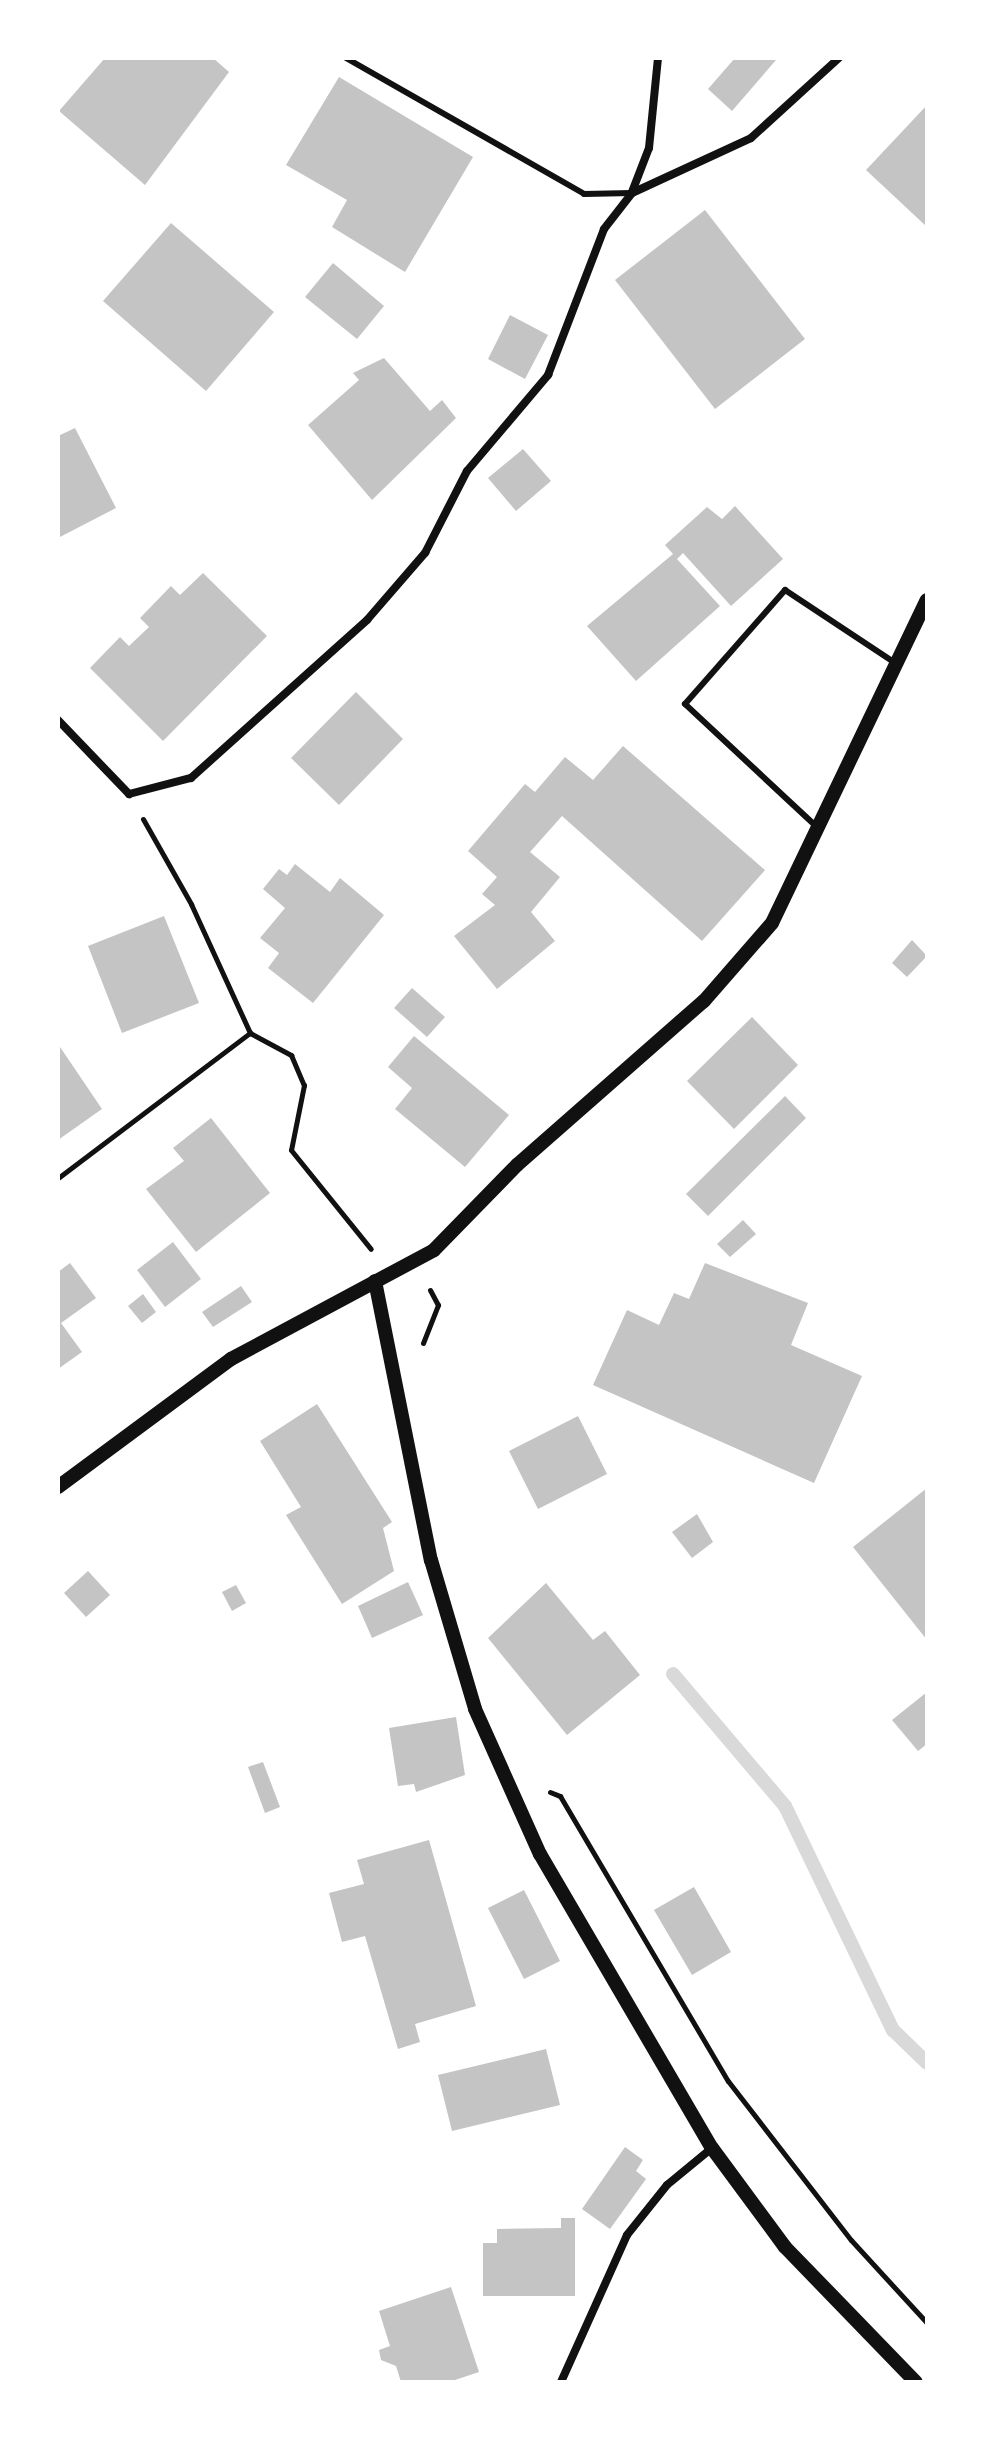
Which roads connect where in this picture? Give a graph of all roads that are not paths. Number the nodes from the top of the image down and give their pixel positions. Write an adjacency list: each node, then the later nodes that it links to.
1 (346, 58): 4 (lane)
2 (658, 58): 4 (street)
3 (839, 58): 4 (street)
4 (632, 193): 7 (street)
5 (927, 600): 6 (street)
6 (897, 664): 8 (street); 8 (lane)
7 (58, 720)
8 (818, 828): 9 (street)
9 (375, 1281): 10 (street); 11 (street)
10 (58, 1487)
11 (712, 2148): 12 (street); 13 (street)
12 (561, 2382)
13 (916, 2382)

